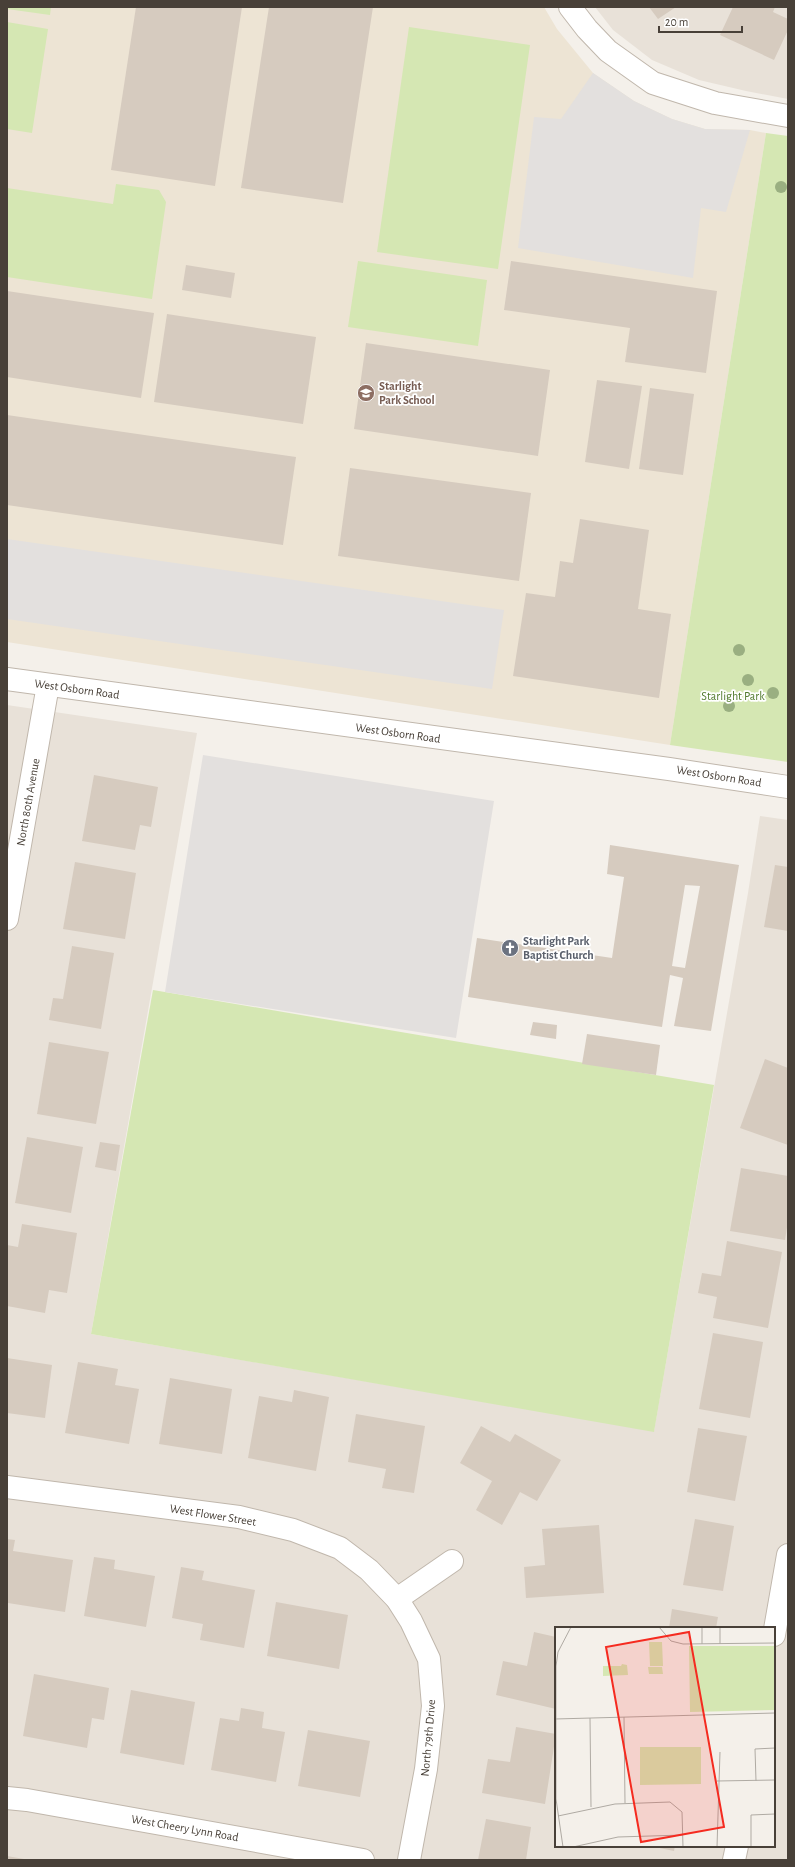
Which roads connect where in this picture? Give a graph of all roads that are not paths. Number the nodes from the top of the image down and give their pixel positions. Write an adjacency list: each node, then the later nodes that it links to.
1 (570, 7): 2 (street)
2 (788, 116)
3 (7, 679): 4 (street, West Osborn Road)
4 (48, 685): 5 (street, West Osborn Road); 6 (street, North 80th Avenue)
5 (788, 787)
6 (7, 920)
7 (7, 1487): 10 (street, West Flower Street)
8 (788, 1555): 11 (street)
9 (452, 1562): 10 (street)
10 (397, 1599): 15 (street, North 79th Drive)
11 (775, 1629)
12 (7, 1798): 14 (street, West Cheery Lynn Road)
13 (737, 1847): 16 (street)
14 (363, 1860)
15 (409, 1860)
16 (734, 1860)

